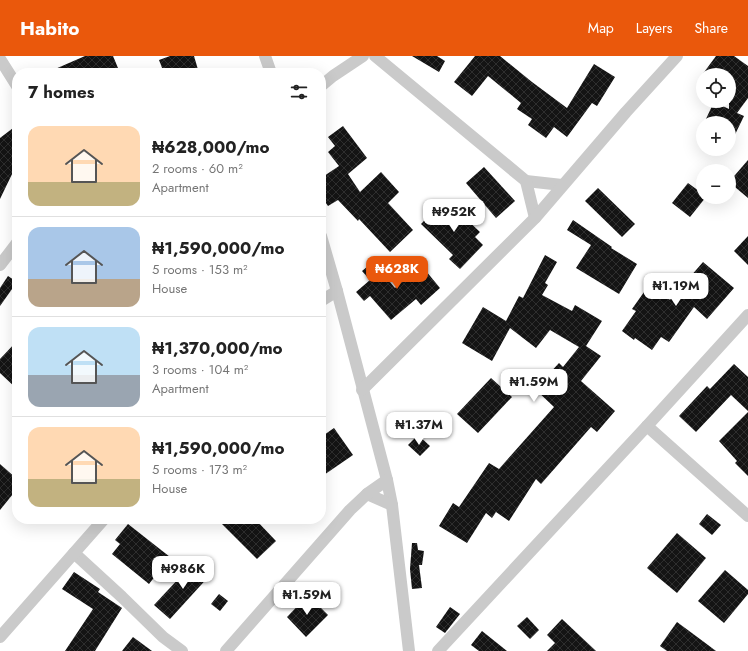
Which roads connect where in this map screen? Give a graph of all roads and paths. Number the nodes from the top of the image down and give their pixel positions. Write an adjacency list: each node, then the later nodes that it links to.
1 (265, 56): 6 (street)
2 (363, 56): 8 (street)
3 (375, 56): 9 (street)
4 (676, 56): 10 (street)
5 (0, 59): 7 (street)
6 (269, 68)
7 (12, 78)
8 (326, 82)
9 (526, 181): 10 (street); 11 (street)
10 (562, 185): 11 (street)
11 (534, 218): 18 (street)
12 (12, 249): 14 (street)
13 (326, 253): 15 (street)
14 (0, 265)
15 (337, 291): 16 (street); 18 (street)
16 (326, 298)
17 (748, 315): 19 (street)
18 (362, 390): 20 (street)
19 (647, 426): 23 (street); 30 (street)
20 (387, 480): 21 (street); 22 (street)
21 (367, 494): 22 (street); 28 (street)
22 (392, 505): 29 (street)
23 (748, 516)
24 (100, 524): 25 (street)
25 (74, 553): 26 (street); 27 (street)
26 (0, 637)
27 (182, 651)
28 (226, 651)
29 (409, 651)
30 (438, 651)

